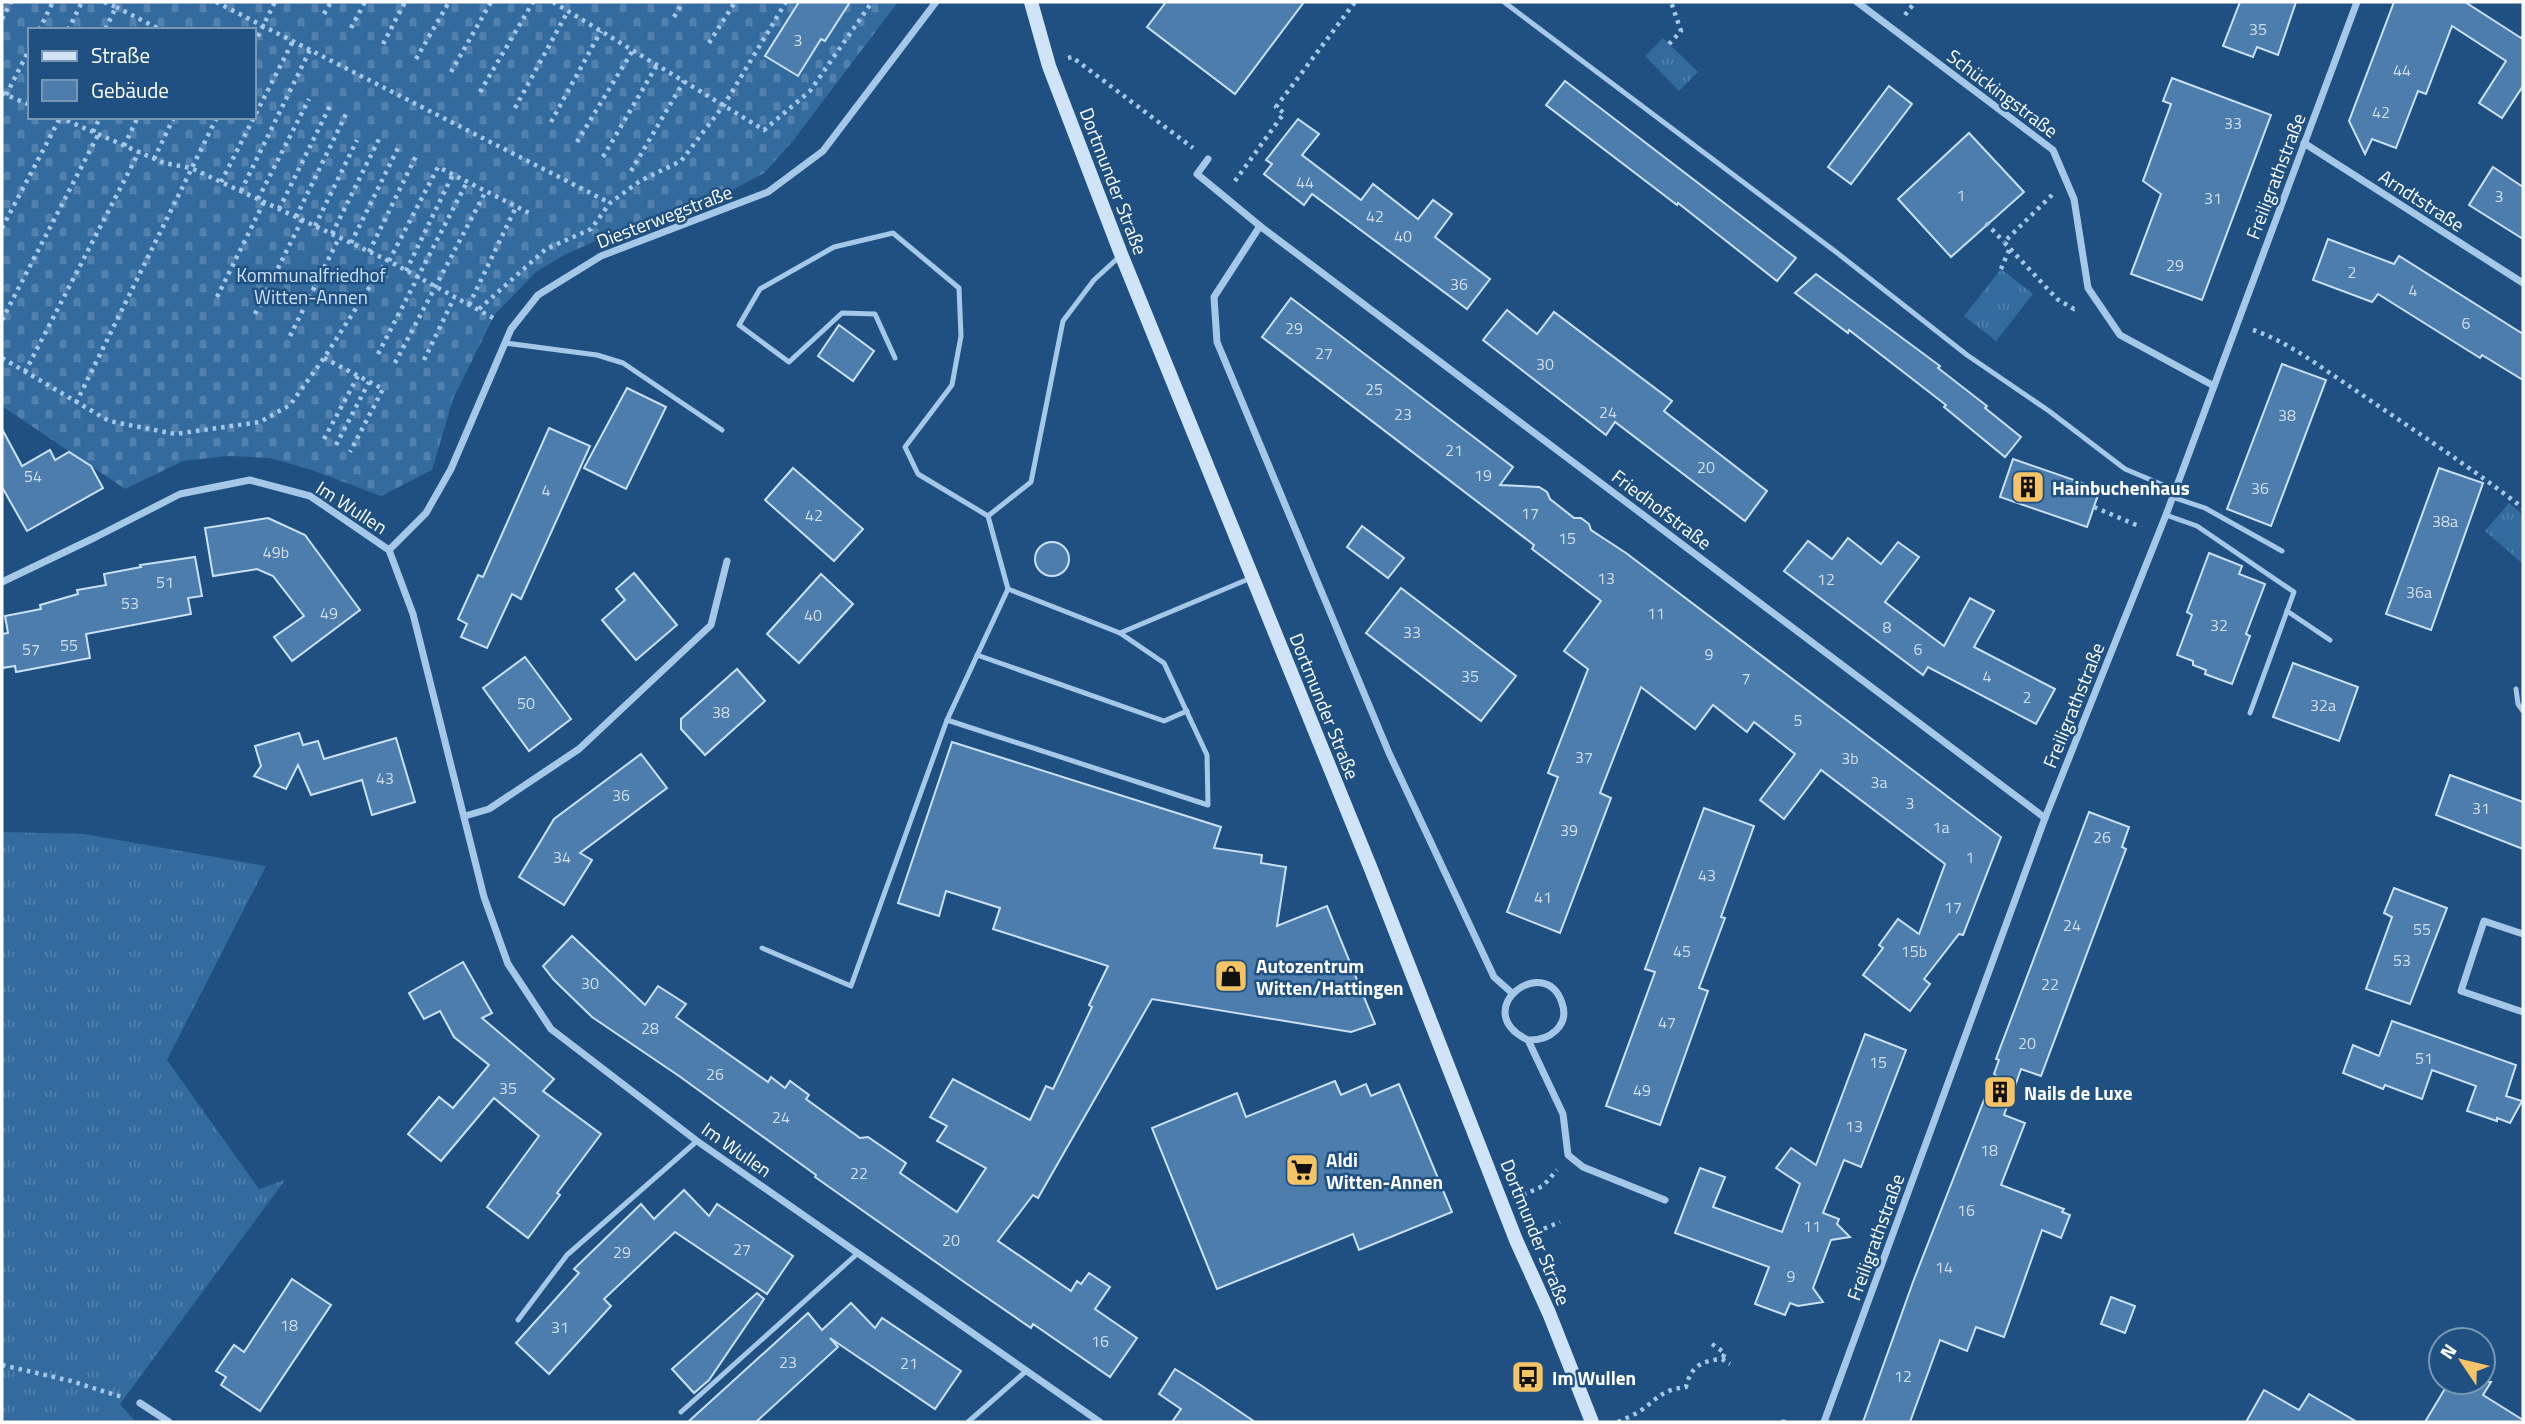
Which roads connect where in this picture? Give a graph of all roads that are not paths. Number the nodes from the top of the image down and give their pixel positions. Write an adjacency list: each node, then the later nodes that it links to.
1 (936, 2): 11 (street, Diesterwegstraße)
2 (1031, 2): 9 (main road, Dortmunder Straße)
3 (1504, 2): 15 (lane)
4 (1857, 2): 13 (street, Schückingstraße)
5 (2357, 2): 6 (street, Freiligrathstraße)
6 (2304, 143): 10 (street, Arndtstraße); 13 (street, Freiligrathstraße)
7 (1208, 159): 8 (street, Friedhofstraße)
8 (1260, 226): 34 (street, Friedhofstraße); 37 (street)
9 (1121, 254): 17 (lane); 21 (main road, Dortmunder Straße)
10 (2523, 283)
11 (505, 343): 14 (lane); 18 (street, Diesterwegstraße)
12 (895, 358): 17 (lane)
13 (2214, 386): 15 (street, Freiligrathstraße)
14 (722, 430)
15 (2174, 493): 16 (street, Freiligrathstraße); 19 (lane)
16 (2166, 515): 24 (lane); 34 (street, Freiligrathstraße)
17 (988, 516): 23 (lane)
18 (389, 550): 22 (street, Im Wullen); 33 (street, Im Wullen)
19 (2282, 551)
20 (727, 561): 33 (street)
21 (1251, 578): 25 (lane); 50 (main road, Dortmunder Straße)
22 (2, 582)
23 (1008, 589): 25 (lane); 27 (lane)
24 (2287, 611): 26 (lane); 31 (lane)
25 (1120, 633): 29 (lane)
26 (2330, 640)
27 (977, 655): 29 (lane); 32 (lane)
28 (2516, 689): 30 (lane)
29 (1186, 711): 32 (lane)
30 (2523, 711)
31 (2250, 713)
32 (947, 720): 36 (lane)
33 (465, 816): 40 (street, Im Wullen)
34 (2045, 818): 51 (street, Freiligrathstraße)
35 (2523, 934): 38 (street)
36 (762, 948)
37 (1512, 993): 39 (street); 39 (street)
38 (2523, 1012)
39 (1528, 1040): 41 (street)
40 (697, 1141): 42 (street, Im Wullen); 43 (lane)
41 (1665, 1200)
42 (857, 1254): 44 (street, Im Wullen); 46 (lane)
43 (519, 1320)
44 (1025, 1372): 48 (lane); 49 (street, Im Wullen)
45 (140, 1403): 47 (street)
46 (681, 1412)
47 (169, 1422)
48 (968, 1422)
49 (1100, 1422)
50 (1592, 1422)
51 (1824, 1422)

